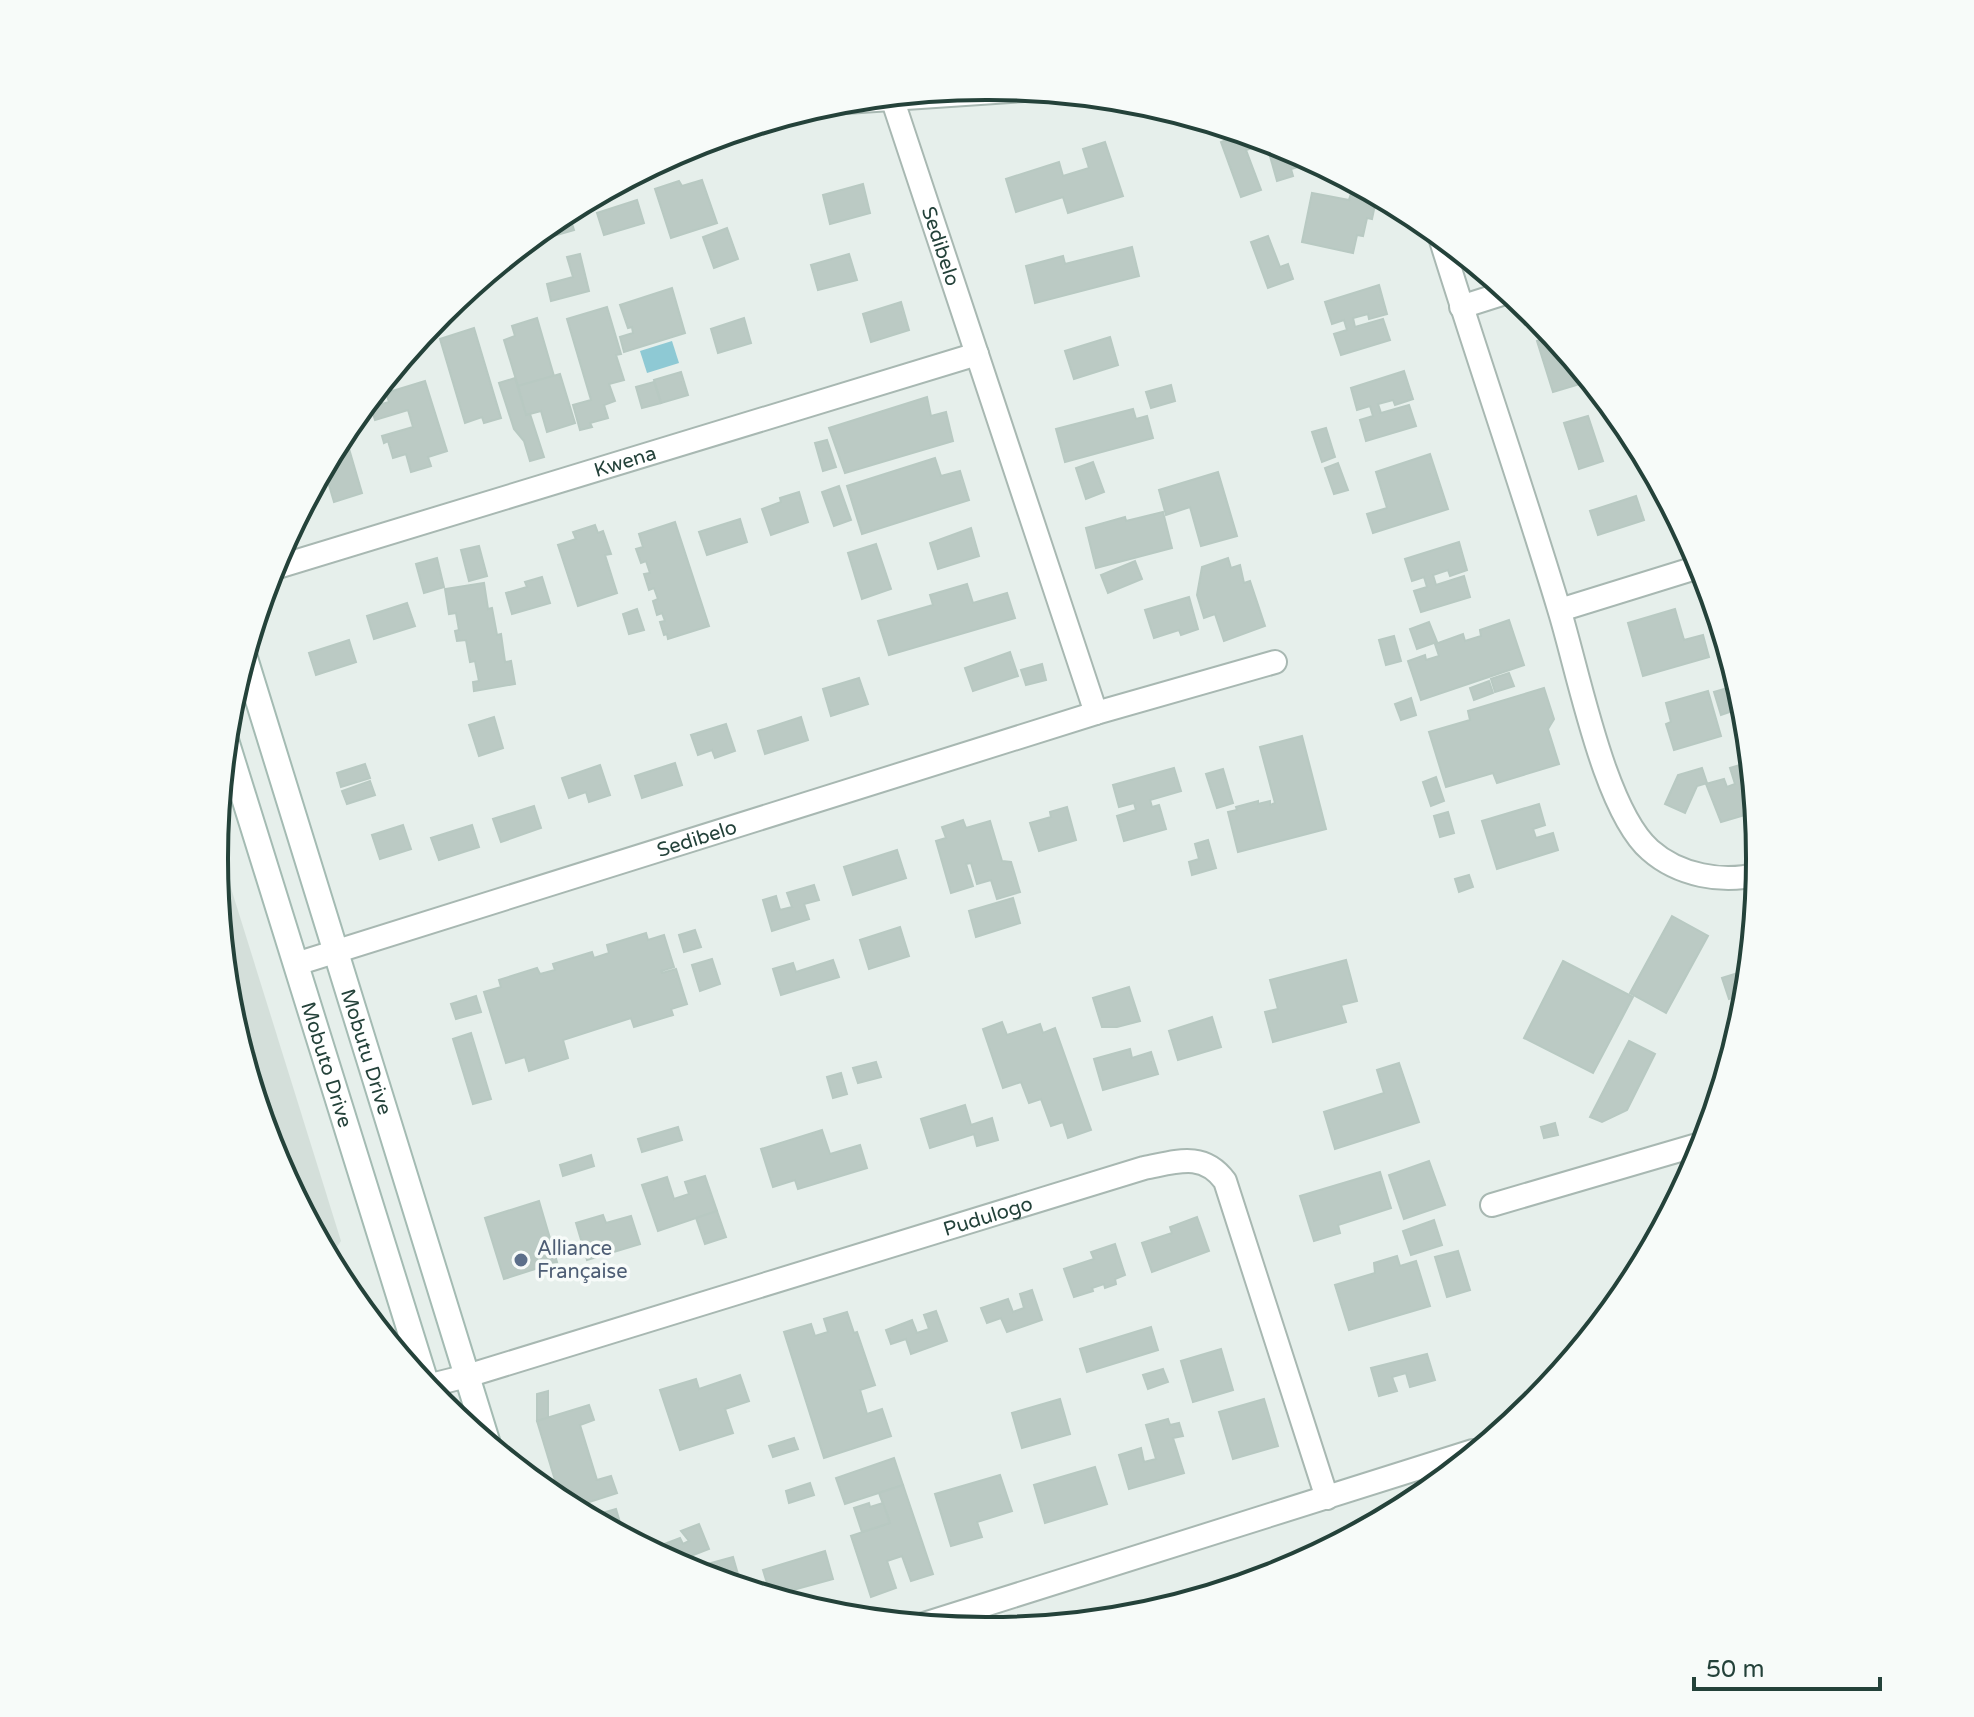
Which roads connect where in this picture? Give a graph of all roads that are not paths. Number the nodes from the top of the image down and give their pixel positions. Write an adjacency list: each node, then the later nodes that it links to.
1 (894, 105): 5 (street, Sedibelo)
2 (1445, 254): 4 (street)
3 (1495, 296): 4 (street)
4 (1461, 307): 8 (street)
5 (977, 354): 6 (street, Kwena); 11 (street, Sedibelo)
6 (288, 564)
7 (1689, 570): 8 (street)
8 (1560, 610): 13 (street)
9 (1275, 662): 11 (street, Sedibelo)
10 (251, 677): 14 (main road, Mobutu Drive)
11 (1096, 713): 14 (street, Sedibelo)
12 (234, 766): 15 (main road, Mobuto Drive)
13 (1745, 876)
14 (335, 953): 15 (street, Sedibelo); 18 (main road, Mobutu Drive)
15 (296, 964): 19 (main road, Mobuto Drive)
16 (1689, 1148): 17 (street)
17 (1492, 1205)
18 (445, 1307): 19 (main road); 21 (main road, Mobutu Drive)
19 (406, 1319): 20 (main road, Mobuto Drive)
20 (420, 1362)
21 (467, 1376): 22 (street, Pudulogo); 23 (main road, Mobutu Drive); 25 (street, Pudulogo)
22 (441, 1384)
23 (482, 1424)
24 (1452, 1458): 25 (street)
25 (1327, 1498): 26 (street)
26 (968, 1616)

